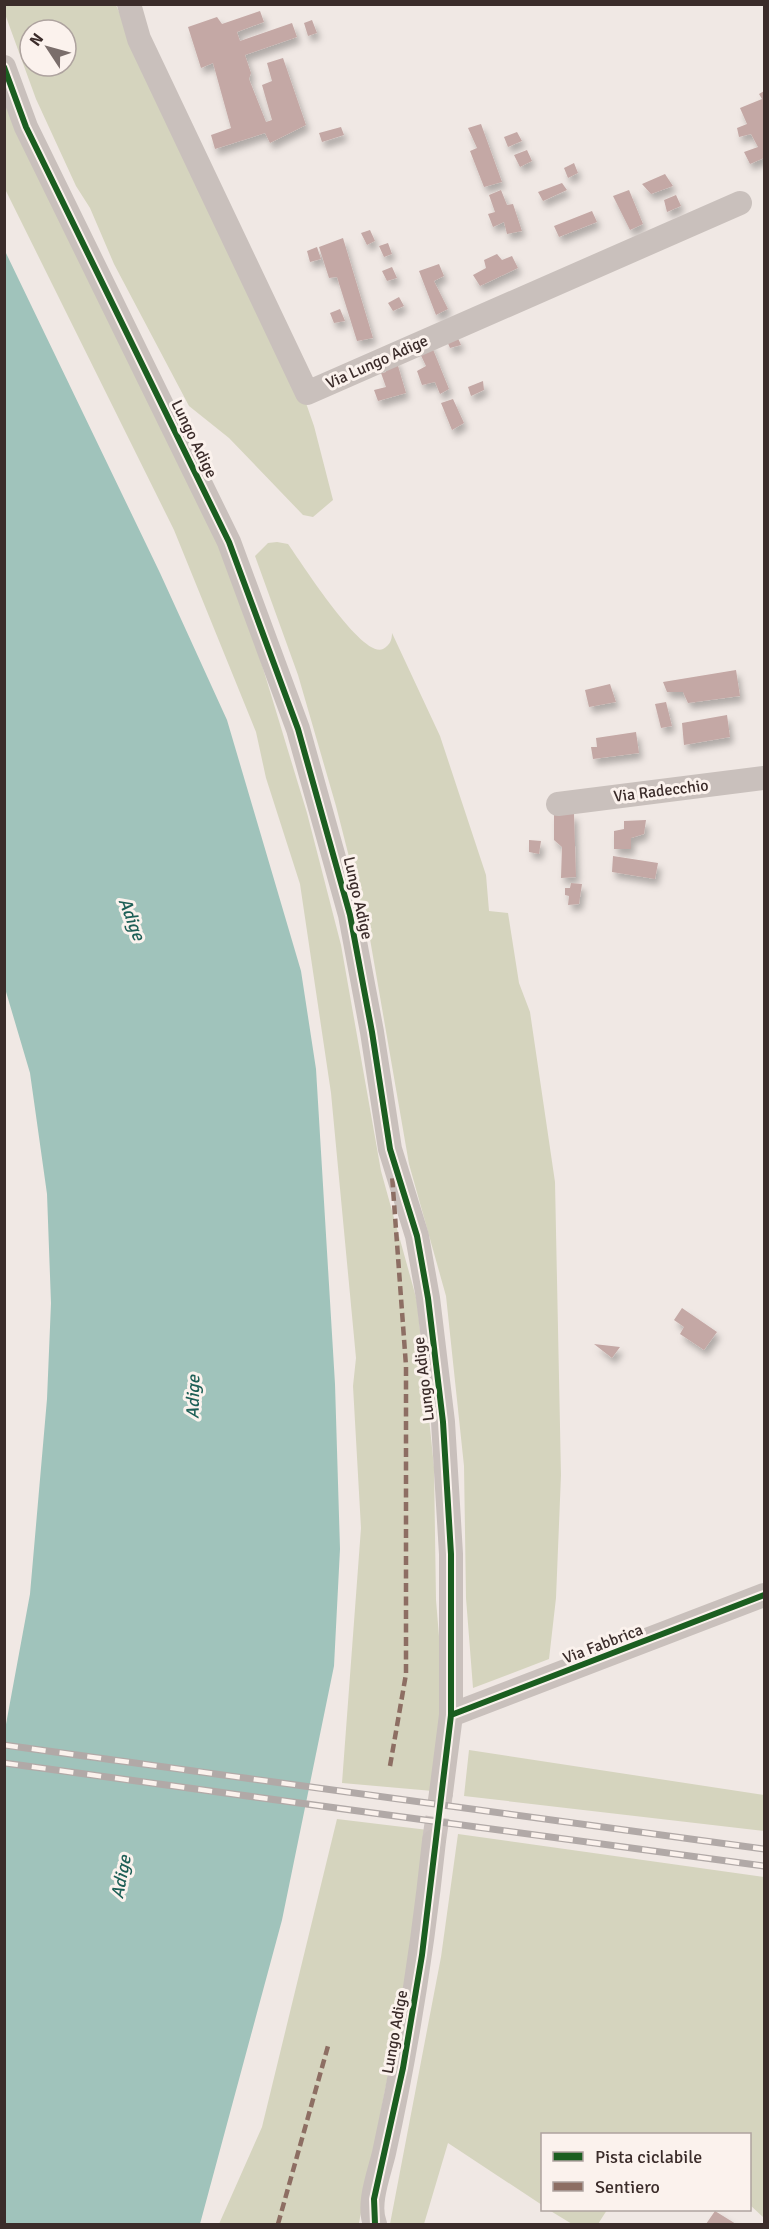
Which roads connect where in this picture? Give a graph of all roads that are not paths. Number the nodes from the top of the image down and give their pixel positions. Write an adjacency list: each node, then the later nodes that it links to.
1 (129, 4): 3 (street, Via Lungo Adige)
2 (4, 67): 7 (street, Lungo Adige)
3 (740, 202)
4 (765, 778): 5 (street, Via Radecchio)
5 (558, 804)
6 (765, 1595): 7 (street, Via Fabbrica)
7 (451, 1715): 8 (street, Lungo Adige)
8 (441, 1793)
9 (434, 1841): 10 (street, Lungo Adige)
10 (375, 2224)

